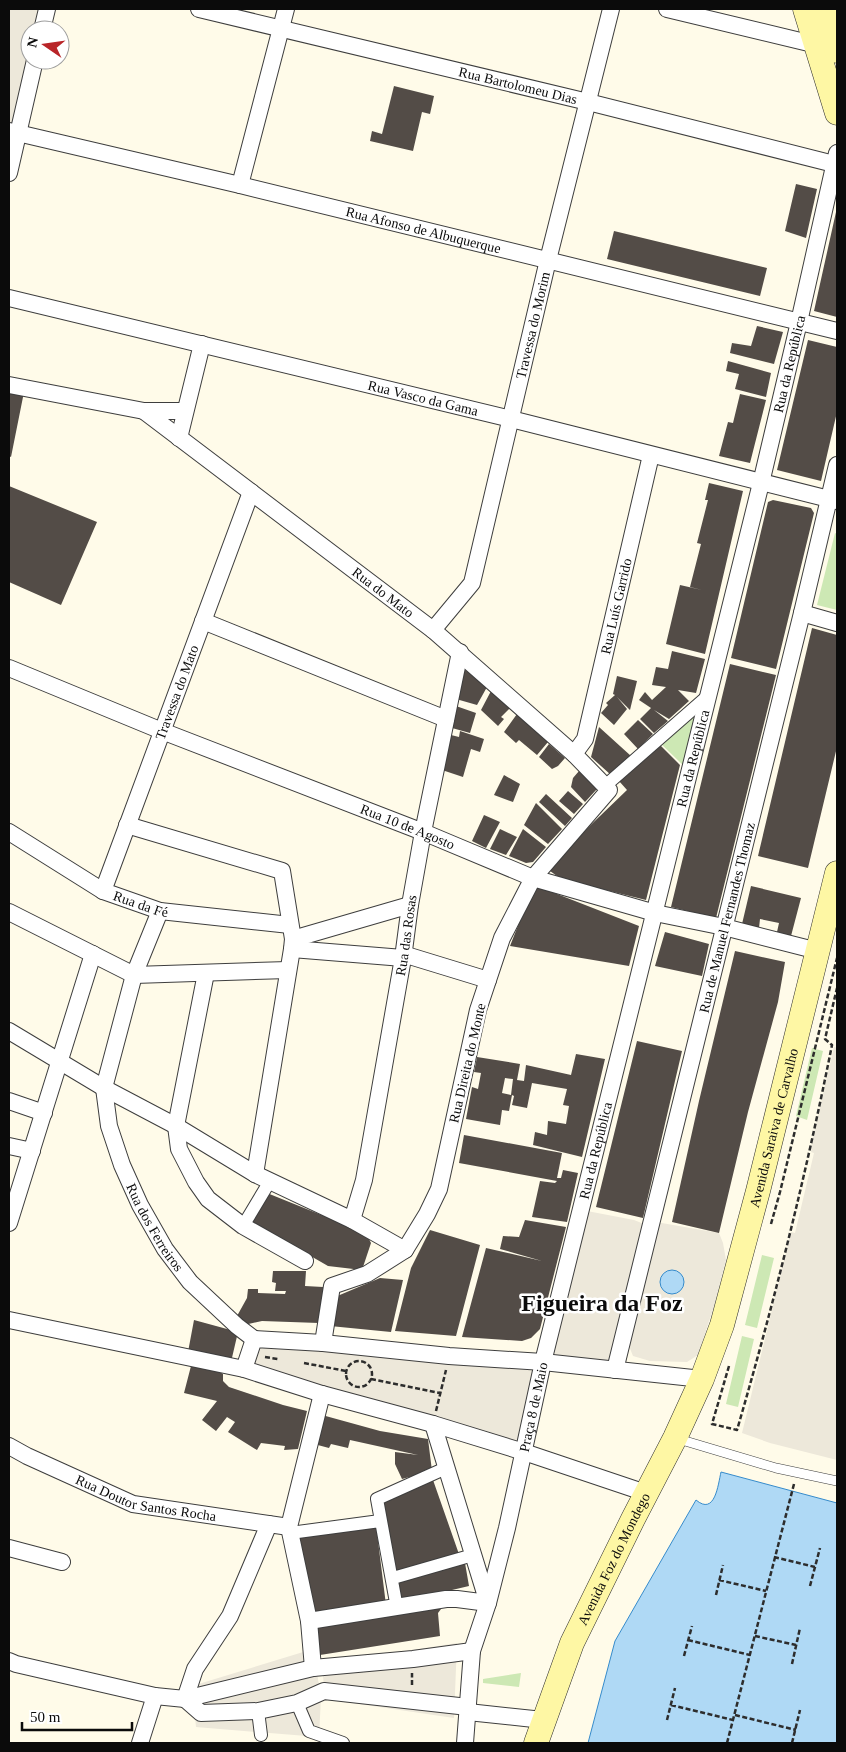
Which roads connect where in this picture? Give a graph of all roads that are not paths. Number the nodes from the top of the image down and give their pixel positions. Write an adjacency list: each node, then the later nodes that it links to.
1 (199, 9): 7 (street, Rua Bartolomeu Dias)
2 (286, 9): 7 (street)
3 (611, 9): 10 (street, Travessa do Morim)
4 (667, 9): 8 (street)
5 (805, 9): 8 (main road)
6 (824, 9): 8 (main road)
7 (281, 28): 10 (street, Rua Bartolomeu Dias); 15 (street)
8 (827, 48): 11 (main road)
9 (32, 70): 12 (street)
10 (588, 102): 13 (street, Rua Bartolomeu Dias); 16 (street, Travessa do Morim)
11 (837, 113)
12 (13, 132): 14 (street); 15 (street, Rua Afonso de Albuquerque)
13 (836, 158): 18 (street, Rua da República)
14 (9, 172)
15 (240, 185): 16 (street, Rua Afonso de Albuquerque)
16 (548, 260): 18 (street, Rua Afonso de Albuquerque); 24 (street, Travessa do Morim)
17 (9, 298): 20 (street, Rua Vasco da Gama)
18 (800, 322): 19 (street, Rua Afonso de Albuquerque); 28 (street, Rua da República)
19 (837, 331)
20 (202, 344): 23 (street); 24 (street, Rua Vasco da Gama)
21 (9, 385): 22 (street)
22 (144, 411): 23 (street); 25 (street, Rua do Mato)
23 (186, 411): 25 (street)
24 (511, 419): 26 (street, Rua Vasco da Gama); 34 (street, Travessa do Morim)
25 (179, 438): 29 (street, Rua do Mato)
26 (651, 455): 28 (street, Rua Vasco da Gama); 40 (street, Rua Luís Garrido)
27 (837, 465): 30 (street, Rua de Manuel Fernandes Thomaz)
28 (761, 483): 30 (street, Rua Vasco da Gama); 37 (street, Rua da República)
29 (251, 492): 32 (street, Travessa do Mato); 34 (street, Rua do Mato)
30 (833, 500): 31 (street, Rua de Manuel Fernandes Thomaz)
31 (802, 613): 33 (street); 52 (street, Rua de Manuel Fernandes Thomaz)
32 (203, 621): 38 (street); 39 (street, Travessa do Mato)
33 (837, 623)
34 (433, 630): 35 (street, Rua do Mato)
35 (460, 652): 38 (street, Rua das Rosas); 40 (street, Rua do Mato)
36 (9, 668): 39 (street, Rua 10 de Agosto)
37 (709, 695): 41 (street); 51 (street, Rua da República)
38 (446, 719): 44 (street, Rua das Rosas)
39 (162, 731): 42 (street, Travessa do Mato); 44 (street, Rua 10 de Agosto)
40 (574, 754): 41 (street, Rua do Mato)
41 (607, 788): 46 (street, Rua Direita do Monte)
42 (127, 825): 47 (street, Travessa do Mato); 53 (street)
43 (9, 832): 47 (street, Rua da Fé)
44 (423, 832): 46 (street, Rua 10 de Agosto); 48 (street, Rua das Rosas)
45 (837, 873): 54 (main road, Avenida Saraiva de Carvalho)
46 (533, 878): 51 (street, Rua 10 de Agosto); 60 (street, Rua Direita do Monte)
47 (102, 891): 49 (street, Rua da Fé)
48 (410, 905): 53 (street); 56 (street, Rua das Rosas)
49 (160, 911): 53 (street, Rua da Fé); 59 (street)
50 (9, 912): 55 (street)
51 (655, 913): 52 (street, Rua 10 de Agosto); 79 (street, Rua da República)
52 (724, 927): 54 (street, Rua 10 de Agosto); 81 (street, Rua de Manuel Fernandes Thomaz)
53 (292, 938): 56 (street, Rua da Fé); 57 (street)
54 (818, 950): 82 (main road, Avenida Saraiva de Carvalho)
55 (93, 954): 59 (street); 62 (street)
56 (403, 956): 60 (street, Rua da Fé); 71 (street, Rua das Rosas)
57 (288, 970): 58 (street); 69 (street)
58 (206, 973): 59 (street); 66 (street)
59 (134, 975): 63 (street)
60 (488, 980): 74 (street, Rua Direita do Monte)
61 (9, 1031): 62 (street)
62 (60, 1061): 63 (street); 65 (street)
63 (104, 1088): 66 (street); 77 (street, Rua dos Ferreiros)
64 (9, 1101): 65 (street)
65 (44, 1113): 68 (street)
66 (176, 1126): 69 (street); 73 (street)
67 (9, 1146): 68 (street)
68 (32, 1151): 72 (street)
69 (255, 1174): 70 (street)
70 (270, 1181): 71 (street); 73 (street)
71 (352, 1220): 74 (street)
72 (9, 1223)
73 (243, 1226): 75 (street)
74 (405, 1250): 78 (street)
75 (306, 1261)
76 (9, 1320): 80 (street, Praça 8 de Maio)
77 (254, 1339): 78 (street, Praça 8 de Maio); 80 (street)
78 (323, 1343): 79 (street, Praça 8 de Maio)
79 (543, 1362): 81 (street); 87 (street, Praça 8 de Maio)
80 (244, 1369): 83 (street, Praça 8 de Maio)
81 (615, 1370): 82 (street)
82 (702, 1379): 85 (main road, Avenida Foz do Mondego)
83 (322, 1394): 84 (street, Praça 8 de Maio); 93 (street)
84 (433, 1424): 87 (street, Praça 8 de Maio); 88 (street)
85 (675, 1438): 89 (lane); 90 (main road, Avenida Foz do Mondego)
86 (9, 1446): 92 (street, Rua Doutor Santos Rocha)
87 (524, 1452): 90 (street); 98 (street)
88 (446, 1468): 91 (street); 95 (street)
89 (837, 1482)
90 (646, 1493): 109 (main road, Avenida Foz do Mondego)
91 (380, 1520): 93 (street); 97 (street)
92 (269, 1524): 93 (street, Rua Doutor Santos Rocha); 105 (street)
93 (289, 1530): 100 (street)
94 (9, 1548): 96 (street)
95 (473, 1556): 97 (street); 98 (street)
96 (62, 1562)
97 (393, 1578): 99 (street)
98 (488, 1603): 99 (street); 101 (street)
99 (397, 1608): 100 (street)
100 (309, 1621): 103 (street)
101 (472, 1651): 103 (street); 107 (street)
102 (9, 1661): 104 (street)
103 (313, 1668): 105 (street)
104 (155, 1696): 105 (street); 111 (street)
105 (185, 1699): 108 (street)
106 (297, 1703): 107 (street); 108 (street); 112 (street)
107 (468, 1709): 109 (street); 113 (street)
108 (258, 1711): 110 (street)
109 (543, 1720): 114 (main road, Avenida Foz do Mondego)
110 (261, 1735)
111 (140, 1743)
112 (343, 1743)
113 (465, 1743)
114 (536, 1743)

